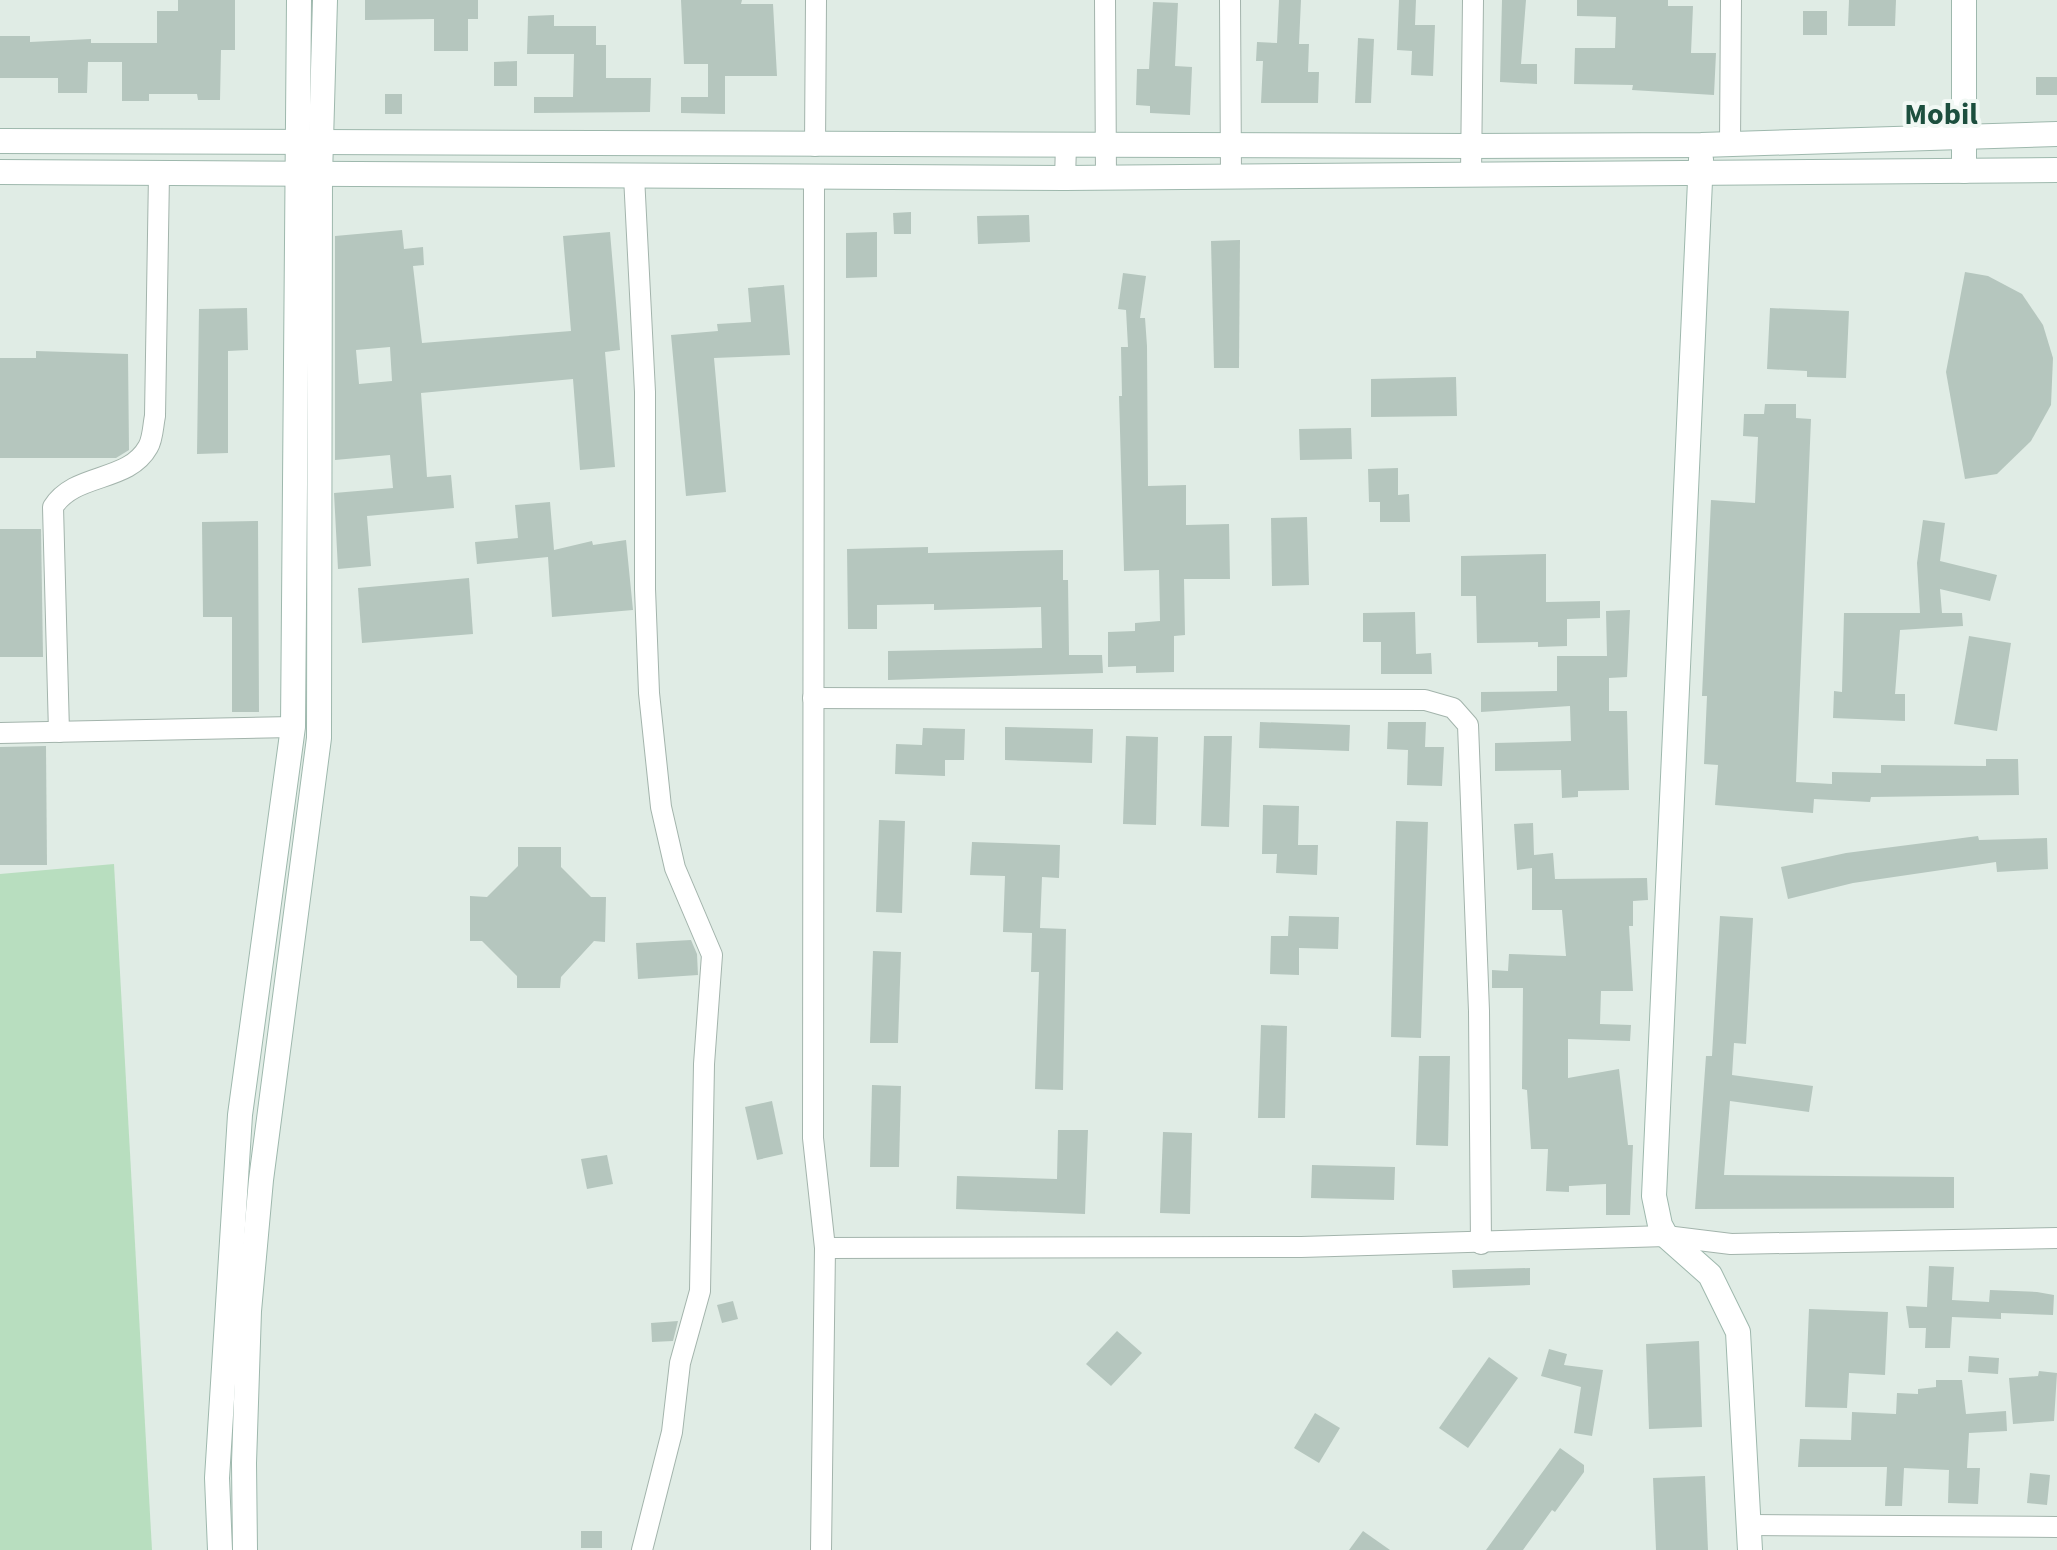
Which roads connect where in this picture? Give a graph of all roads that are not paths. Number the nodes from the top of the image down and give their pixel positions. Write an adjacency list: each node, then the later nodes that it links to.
1 (299, 0): 13 (street)
2 (325, 0): 13 (street)
3 (816, 0): 16 (street)
4 (1105, 0): 18 (street)
5 (1230, 0): 14 (street)
6 (1473, 0): 19 (street)
7 (1731, 0): 12 (street)
8 (1964, 0): 10 (street)
9 (2057, 134): 10 (street)
10 (1964, 135): 12 (street); 21 (street)
11 (0, 141): 13 (street)
12 (1730, 143): 15 (street)
13 (310, 144): 16 (street); 27 (street)
14 (1232, 144): 18 (street); 19 (street); 26 (street)
15 (1701, 145): 19 (street); 23 (street)
16 (815, 146): 17 (street); 29 (street)
17 (1066, 146): 18 (street); 30 (street)
18 (1106, 146): 31 (street)
19 (1471, 146): 25 (street)
20 (2057, 170): 21 (street)
21 (1964, 171): 23 (street)
22 (0, 172): 24 (street)
23 (1701, 173): 25 (street); 36 (street)
24 (159, 174): 27 (street); 34 (street)
25 (1471, 174): 26 (street)
26 (1231, 175): 31 (street)
27 (309, 176): 28 (street); 33 (street); 43 (street)
28 (634, 176): 29 (street); 44 (street)
29 (814, 176): 30 (street); 32 (street)
30 (1065, 178): 31 (street)
31 (1106, 178)
32 (813, 698): 38 (street); 39 (street)
33 (293, 727): 34 (street); 42 (street)
34 (59, 732): 35 (street)
35 (0, 733)
36 (1666, 1236): 37 (street); 38 (street); 40 (street)
37 (2057, 1238)
38 (1481, 1244): 39 (street)
39 (825, 1248): 45 (street)
40 (1751, 1525): 41 (street); 46 (street)
41 (2057, 1527)
42 (220, 1550)
43 (245, 1550)
44 (642, 1550)
45 (821, 1550)
46 (1750, 1550)

